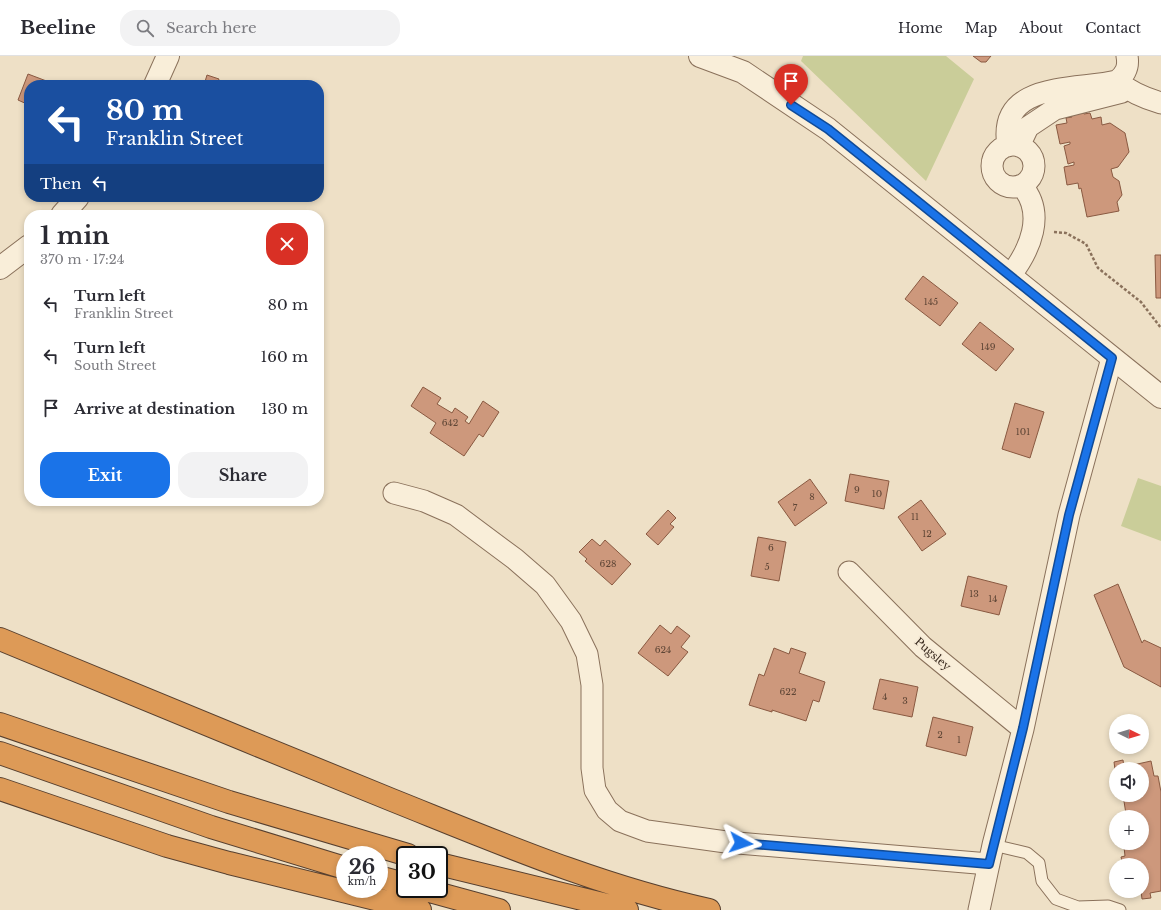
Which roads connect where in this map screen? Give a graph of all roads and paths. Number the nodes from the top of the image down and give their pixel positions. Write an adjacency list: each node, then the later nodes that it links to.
1 (168, 56): 4 (street)
2 (700, 56): 14 (street)
3 (1126, 56): 5 (street)
4 (157, 80)
5 (1123, 86): 6 (street); 7 (street)
6 (1161, 103)
7 (1013, 146): 8 (street); 8 (street)
8 (1022, 186): 11 (street)
9 (74, 202): 10 (street)
10 (66, 210)
11 (1033, 230): 14 (street); 15 (path)
12 (24, 250): 13 (street)
13 (0, 268)
14 (1010, 276): 16 (street)
15 (1161, 328)
16 (1112, 358): 17 (street); 22 (street)
17 (1161, 397)
18 (394, 493): 26 (street)
19 (849, 572): 22 (street, Pugsley)
20 (0, 639): 33 (highway)
21 (0, 724): 25 (highway)
22 (1023, 728): 26 (street)
23 (0, 753): 27 (highway)
24 (0, 789): 30 (highway)
25 (396, 851)
26 (991, 855): 34 (street); 35 (lane)
27 (336, 865)
28 (448, 866): 32 (highway)
29 (448, 896): 31 (highway)
30 (420, 910)
31 (499, 910)
32 (627, 910)
33 (709, 910)
34 (979, 910)
35 (1120, 910)

